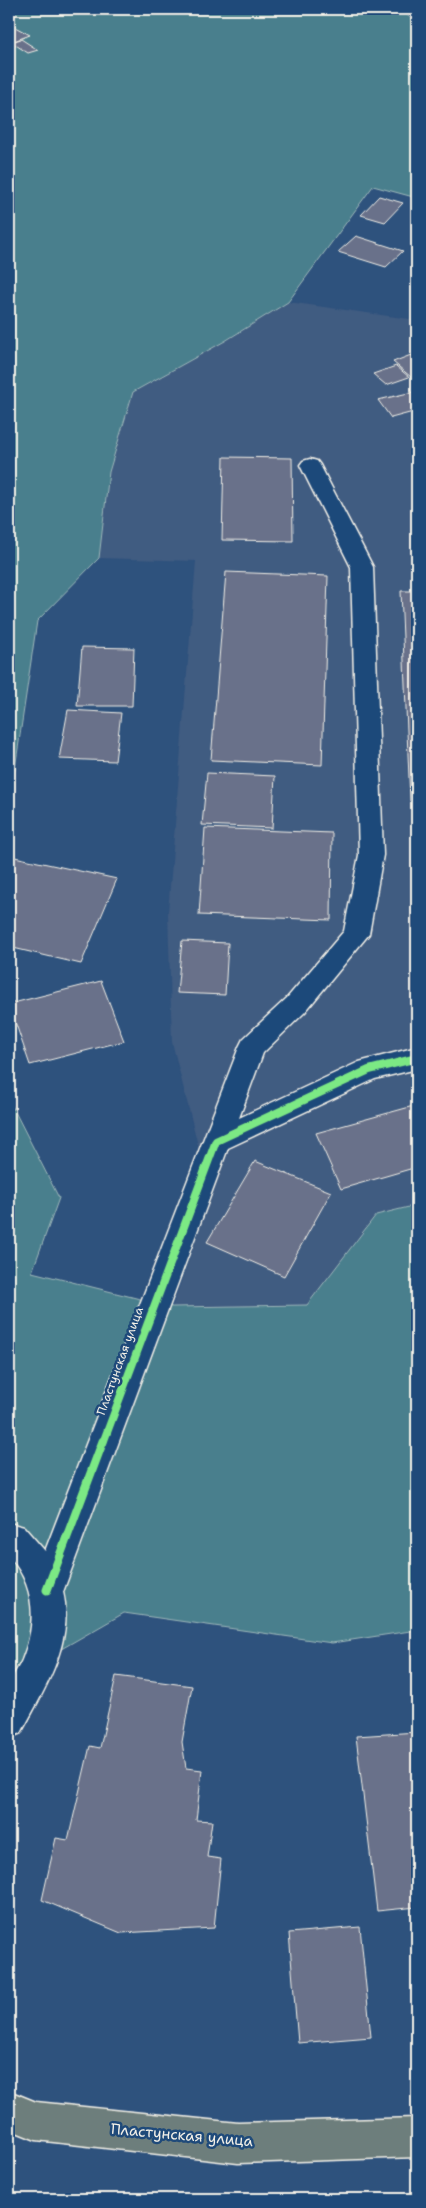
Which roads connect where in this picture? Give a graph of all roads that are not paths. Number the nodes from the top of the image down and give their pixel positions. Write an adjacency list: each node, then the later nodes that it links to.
1 (310, 464): 3 (street, Пластунская улица)
2 (417, 1058): 3 (street)
3 (216, 1141): 5 (street, Пластунская улица)
4 (9, 1538): 5 (street, Пластунская улица)
5 (47, 1590): 6 (street, Пластунская улица)
6 (9, 1721)
7 (9, 2110): 8 (main road, Пластунская улица)
8 (417, 2138)

